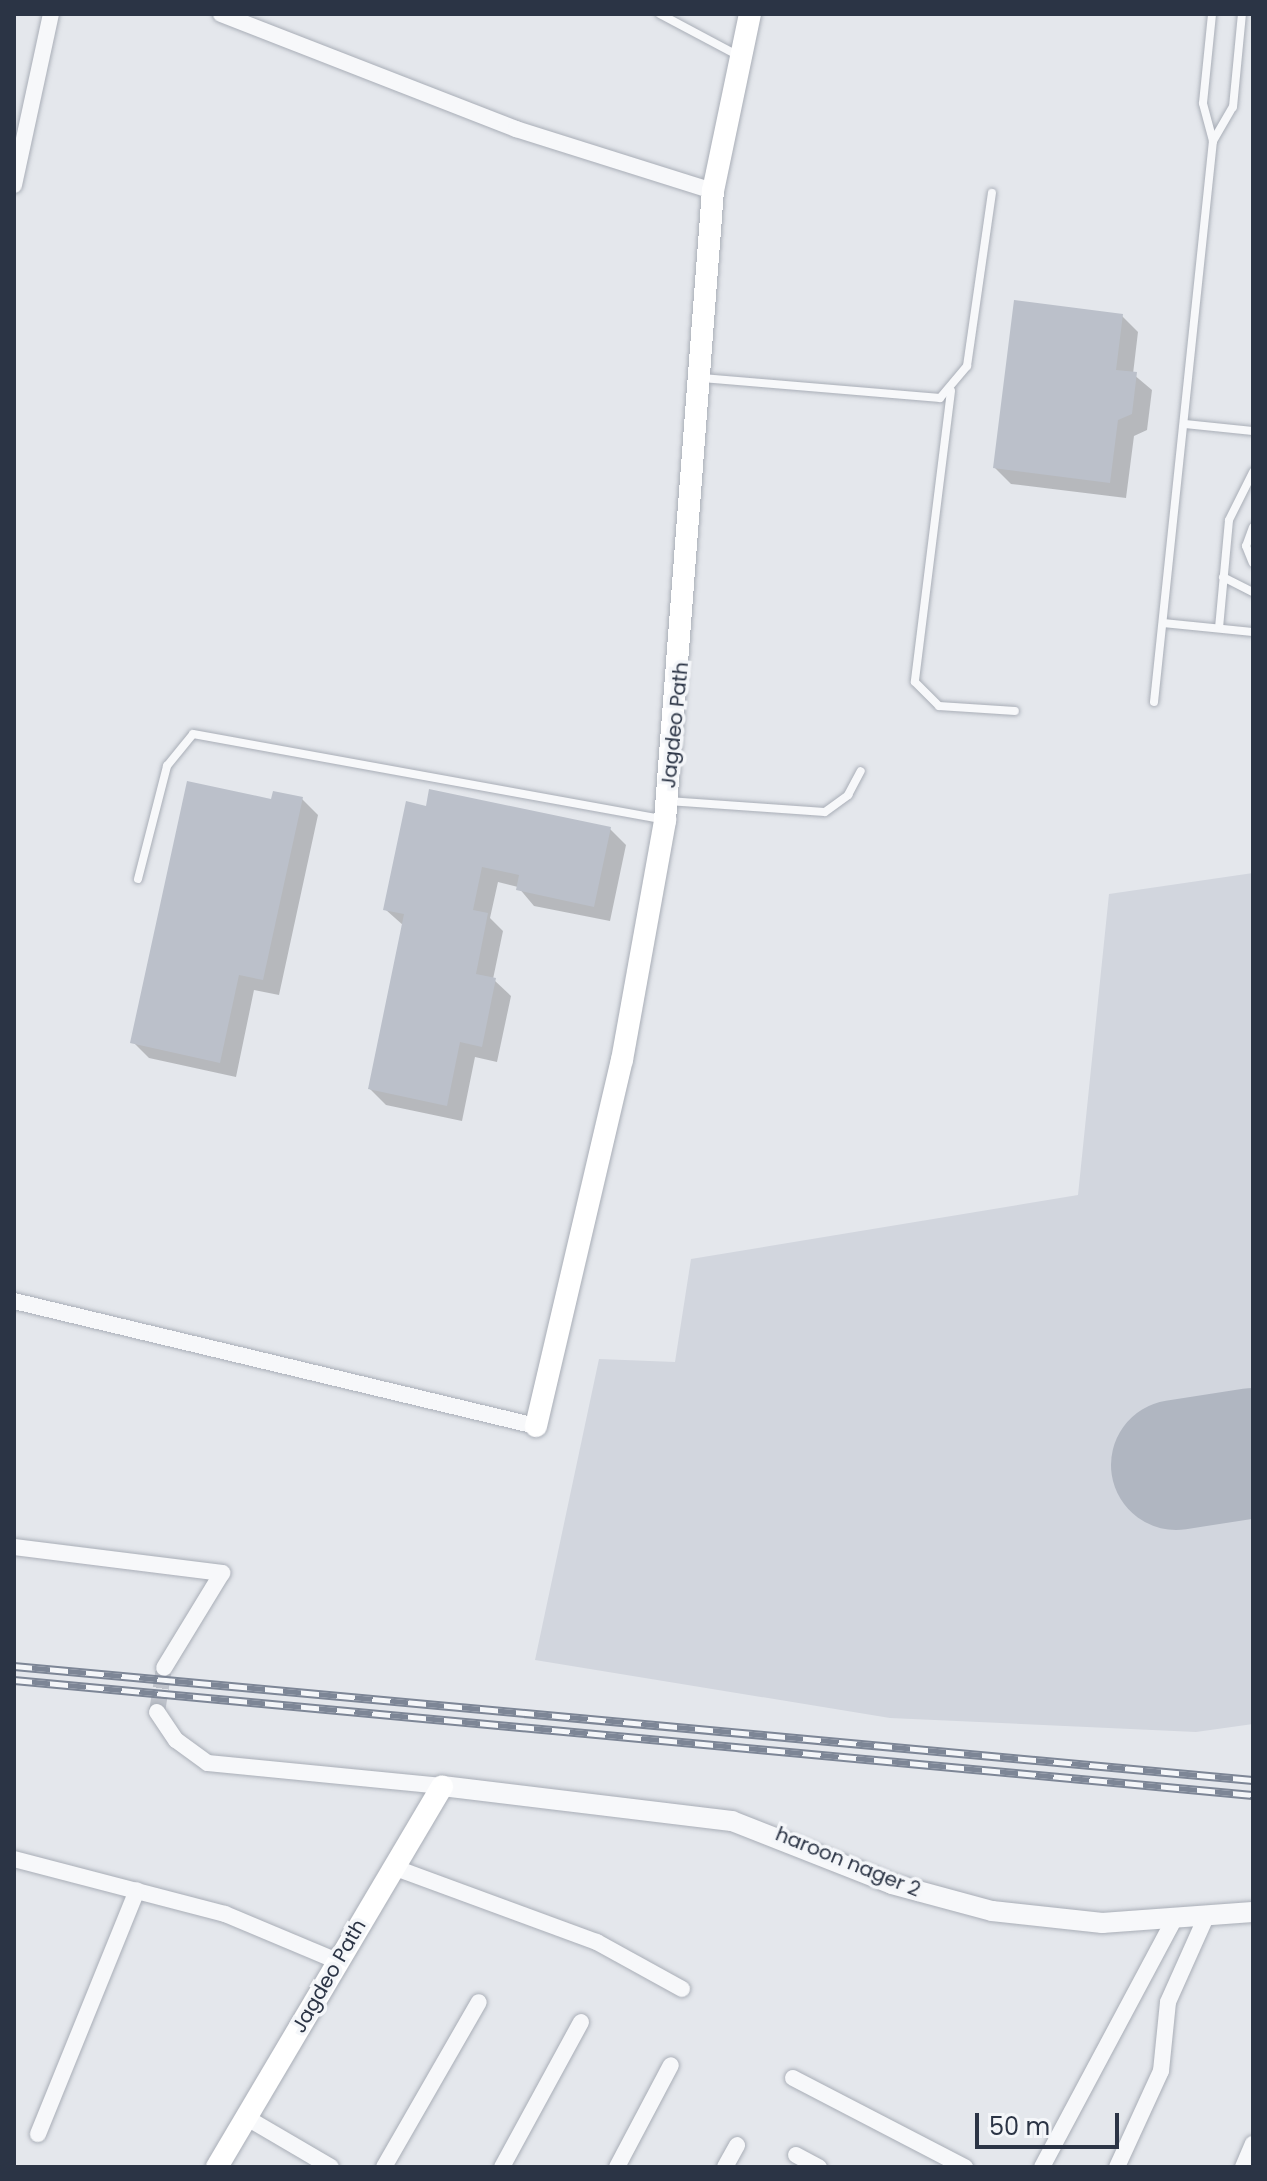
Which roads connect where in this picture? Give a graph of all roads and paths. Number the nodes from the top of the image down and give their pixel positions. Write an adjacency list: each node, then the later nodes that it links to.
1 (51, 14): 9 (street)
2 (221, 14): 10 (street)
3 (660, 14): 7 (lane)
4 (750, 14): 7 (main road, Jagdeo Path)
5 (1212, 14): 8 (lane)
6 (1242, 14): 8 (lane)
7 (737, 55): 10 (main road, Jagdeo Path)
8 (1213, 141): 14 (lane)
9 (14, 185)
10 (713, 191): 12 (main road, Jagdeo Path)
11 (992, 193): 13 (lane)
12 (701, 378): 13 (lane); 29 (main road, Jagdeo Path)
13 (951, 391): 27 (lane)
14 (1185, 424): 15 (lane); 23 (lane)
15 (1253, 431)
16 (1253, 472): 18 (lane)
17 (1253, 527): 19 (lane)
18 (1227, 534): 19 (lane); 21 (lane)
19 (1247, 536): 20 (lane)
20 (1253, 563)
21 (1223, 577): 22 (lane); 24 (lane)
22 (1253, 592)
23 (1163, 623): 24 (lane); 26 (lane)
24 (1219, 628): 25 (lane)
25 (1253, 632)
26 (1154, 702)
27 (1015, 711)
28 (861, 771): 29 (lane)
29 (666, 810): 30 (lane); 32 (main road, Jagdeo Path)
30 (138, 879)
31 (14, 1301): 32 (street)
32 (536, 1426)
33 (14, 1547): 34 (street)
34 (164, 1668)
35 (157, 1712): 36 (street)
36 (442, 1786): 38 (main road, Jagdeo Path); 42 (street, haroon nager 2)
37 (16, 1865): 39 (street)
38 (393, 1867): 43 (main road, Jagdeo Path); 44 (street)
39 (137, 1890): 43 (street); 50 (street)
40 (1253, 1912): 41 (street, haroon nager 2)
41 (1206, 1917): 42 (street, haroon nager 2); 63 (street)
42 (1174, 1920): 62 (street)
43 (337, 1961): 49 (main road, Jagdeo Path)
44 (682, 1989)
45 (479, 2002): 56 (street)
46 (581, 2022): 57 (street)
47 (671, 2065): 58 (street)
48 (793, 2078): 61 (street)
49 (247, 2118): 54 (main road, Jagdeo Path); 55 (street)
50 (38, 2134)
51 (1253, 2144): 64 (street)
52 (737, 2145): 59 (street)
53 (796, 2155): 60 (street)
54 (217, 2167)
55 (331, 2167)
56 (384, 2167)
57 (502, 2167)
58 (617, 2167)
59 (725, 2167)
60 (819, 2167)
61 (965, 2167)
62 (1042, 2167)
63 (1117, 2167)
64 (1243, 2167)

